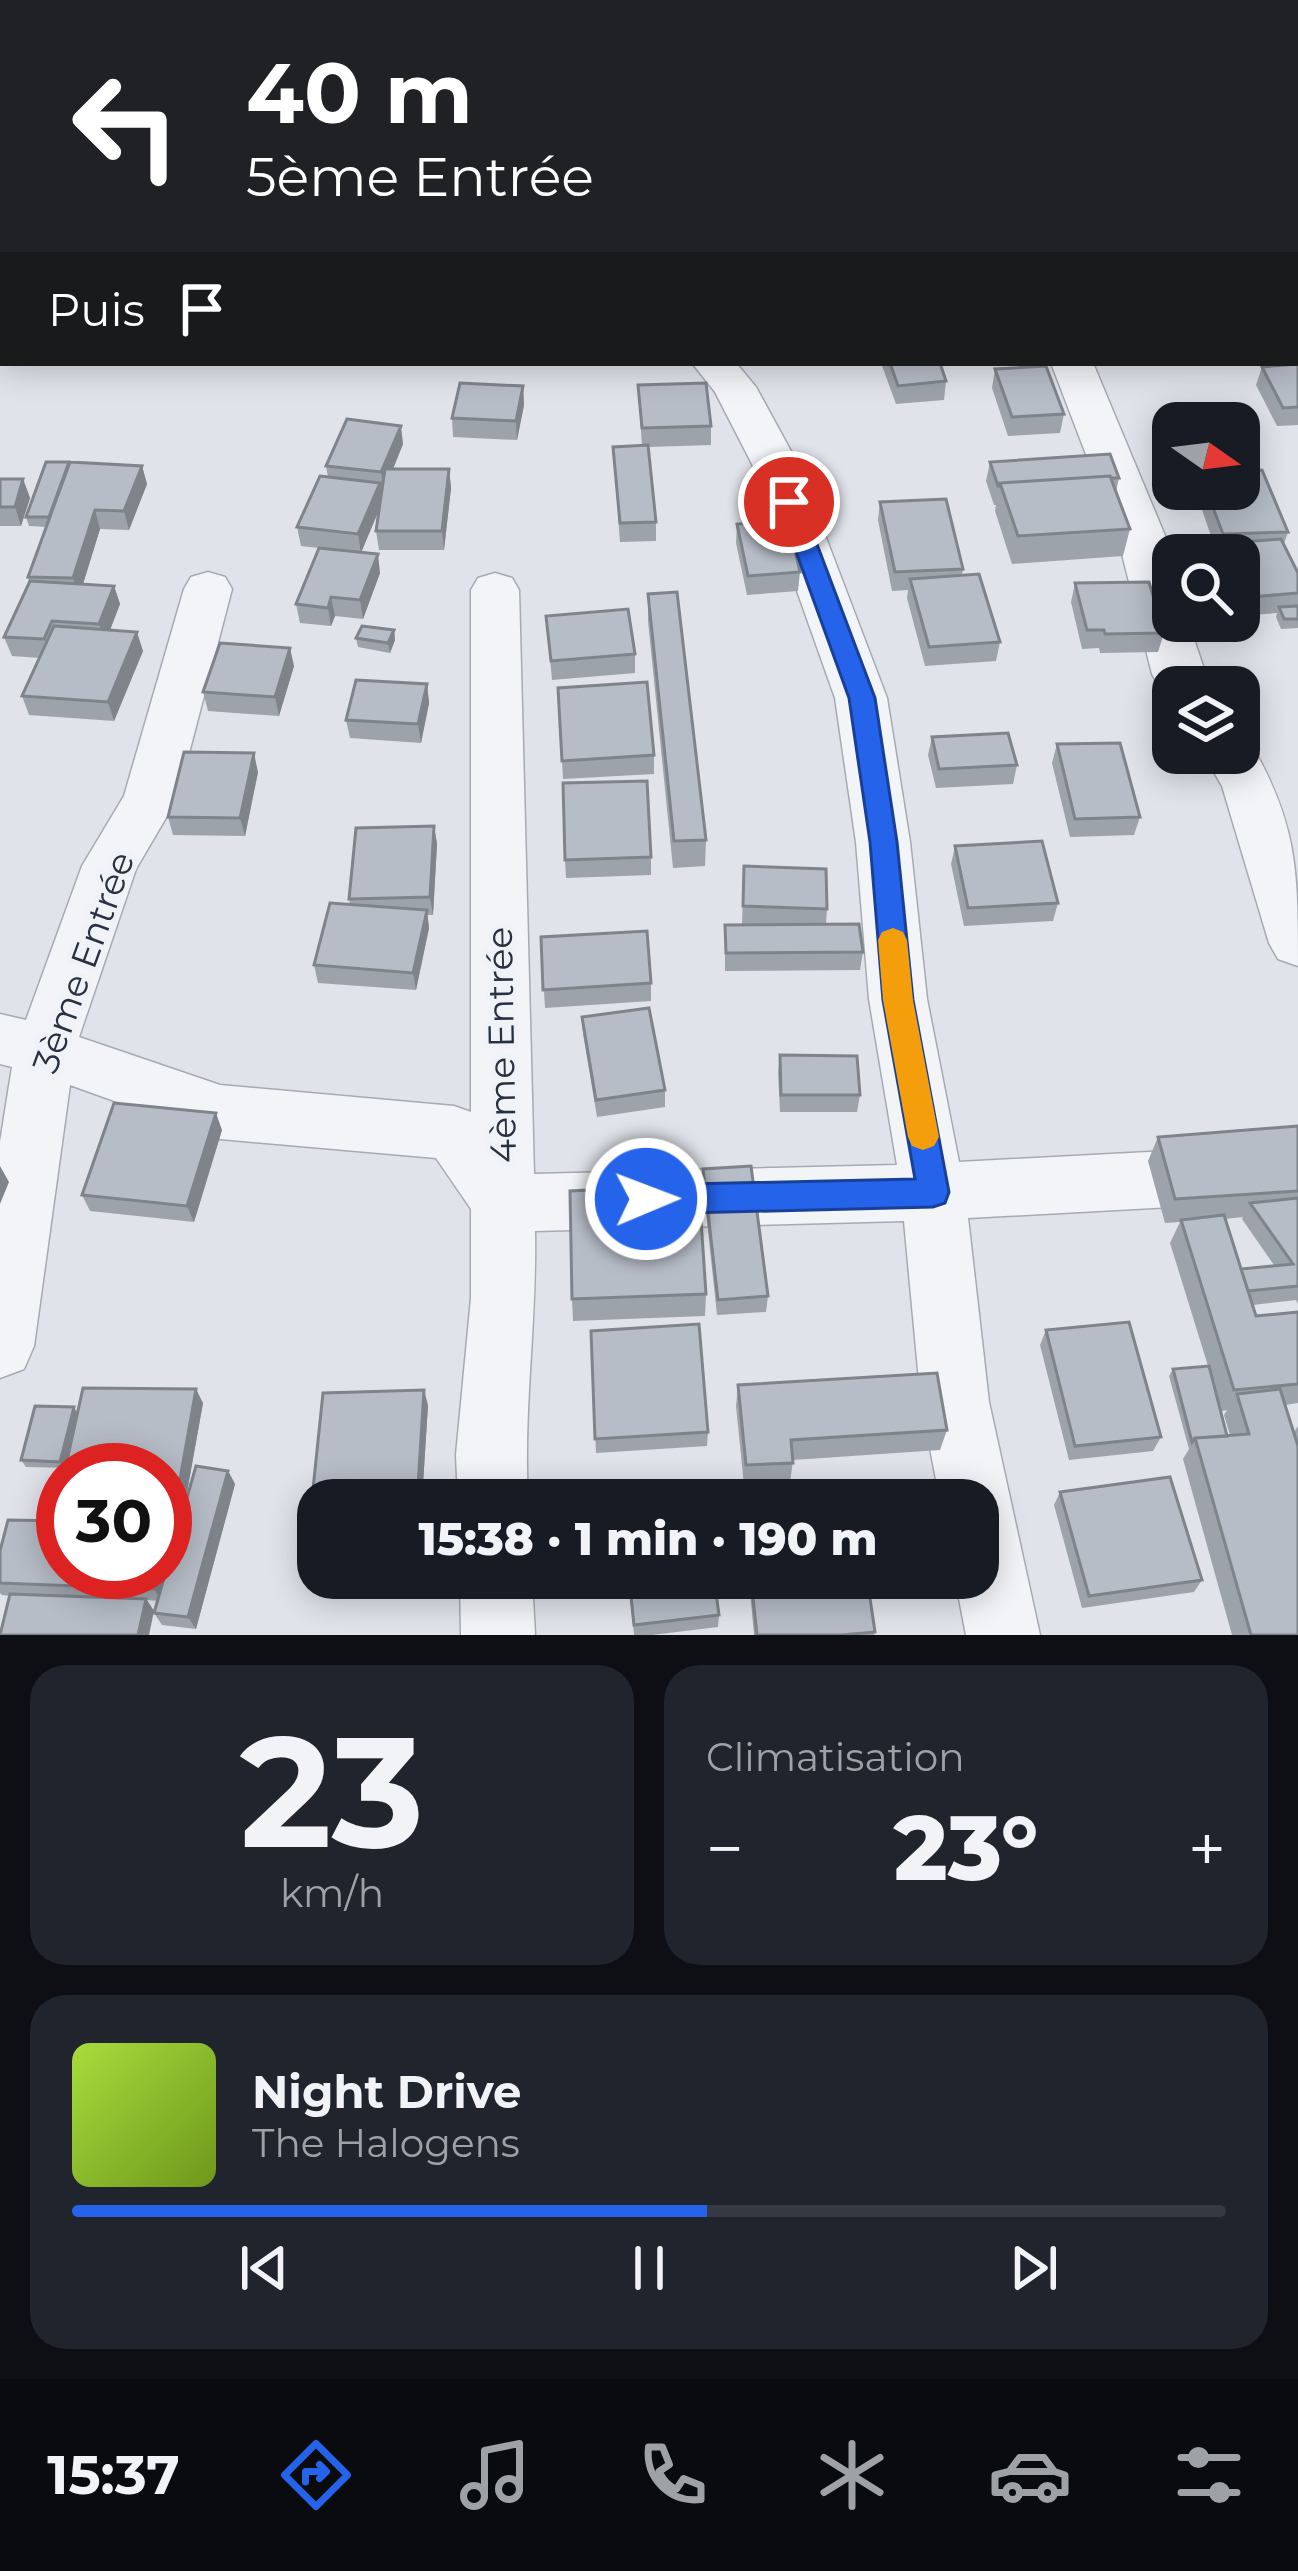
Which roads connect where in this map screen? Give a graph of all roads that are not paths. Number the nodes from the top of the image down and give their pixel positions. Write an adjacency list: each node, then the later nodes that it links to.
1 (715, 366): 10 (street)
2 (1073, 366): 5 (street)
3 (208, 589): 8 (street, 3ème Entrée)
4 (495, 590): 11 (street, 4ème Entrée)
5 (1175, 666)
6 (1258, 774): 7 (street)
7 (1298, 943)
8 (22, 1045): 11 (street); 12 (street, 3ème Entrée)
9 (1298, 1172): 10 (street)
10 (933, 1192): 11 (street); 14 (street)
11 (503, 1203): 13 (street, 4ème Entrée)
12 (0, 1346)
13 (492, 1479)
14 (971, 1479)
15 (497, 1599): 17 (street)
16 (996, 1599): 18 (street)
17 (498, 1635)
18 (1003, 1635)

